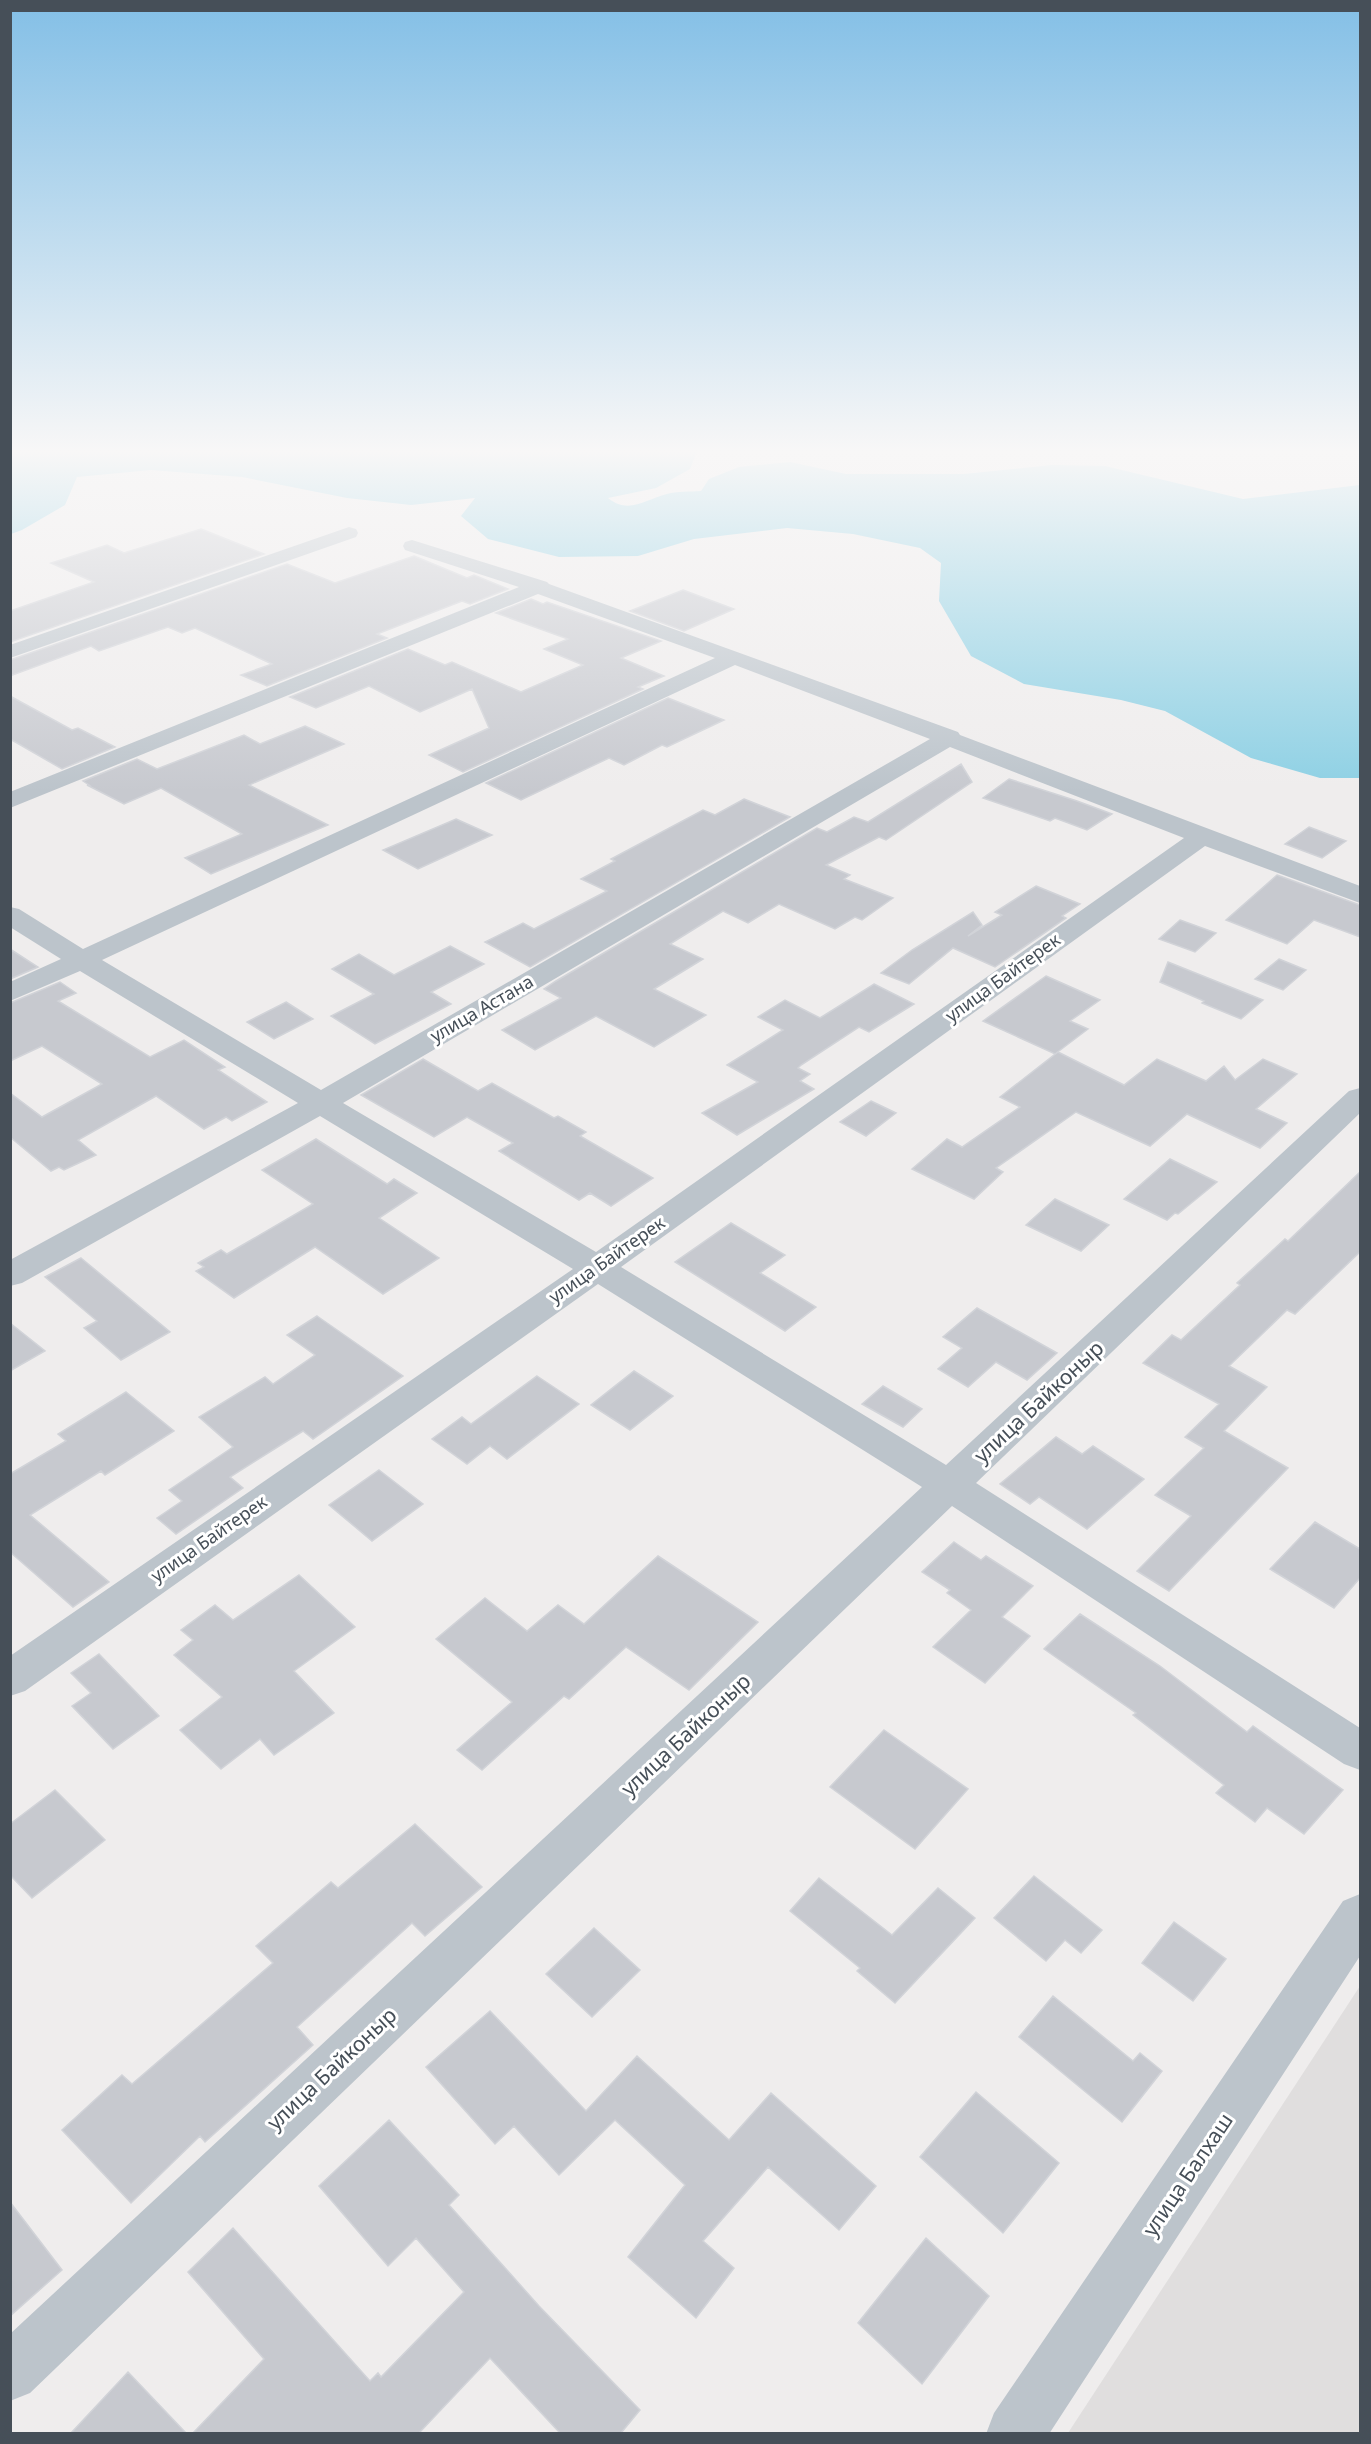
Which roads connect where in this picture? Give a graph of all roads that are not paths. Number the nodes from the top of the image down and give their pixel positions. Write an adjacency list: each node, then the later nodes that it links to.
1 (261, 564): 4 (street)
2 (470, 564): 3 (street)
3 (540, 586): 5 (street); 7 (street)
4 (10, 652)
5 (732, 658): 6 (street); 11 (street)
6 (950, 737): 8 (street); 14 (street, улица Астана)
7 (10, 801)
8 (1201, 837): 9 (street); 15 (street, улица Байтерек)
9 (1360, 895)
10 (10, 915): 11 (street)
11 (82, 960): 12 (street); 14 (street)
12 (10, 993)
13 (1360, 1097): 17 (street, улица Байконыр)
14 (320, 1103): 15 (street); 16 (street, улица Астана)
15 (597, 1268): 17 (street); 18 (street, улица Байтерек)
16 (10, 1275)
17 (950, 1486): 19 (street); 21 (street, улица Байконыр)
18 (10, 1679)
19 (1360, 1751)
20 (1360, 1916): 22 (street, улица Балхаш)
21 (10, 2373)
22 (1015, 2433)

